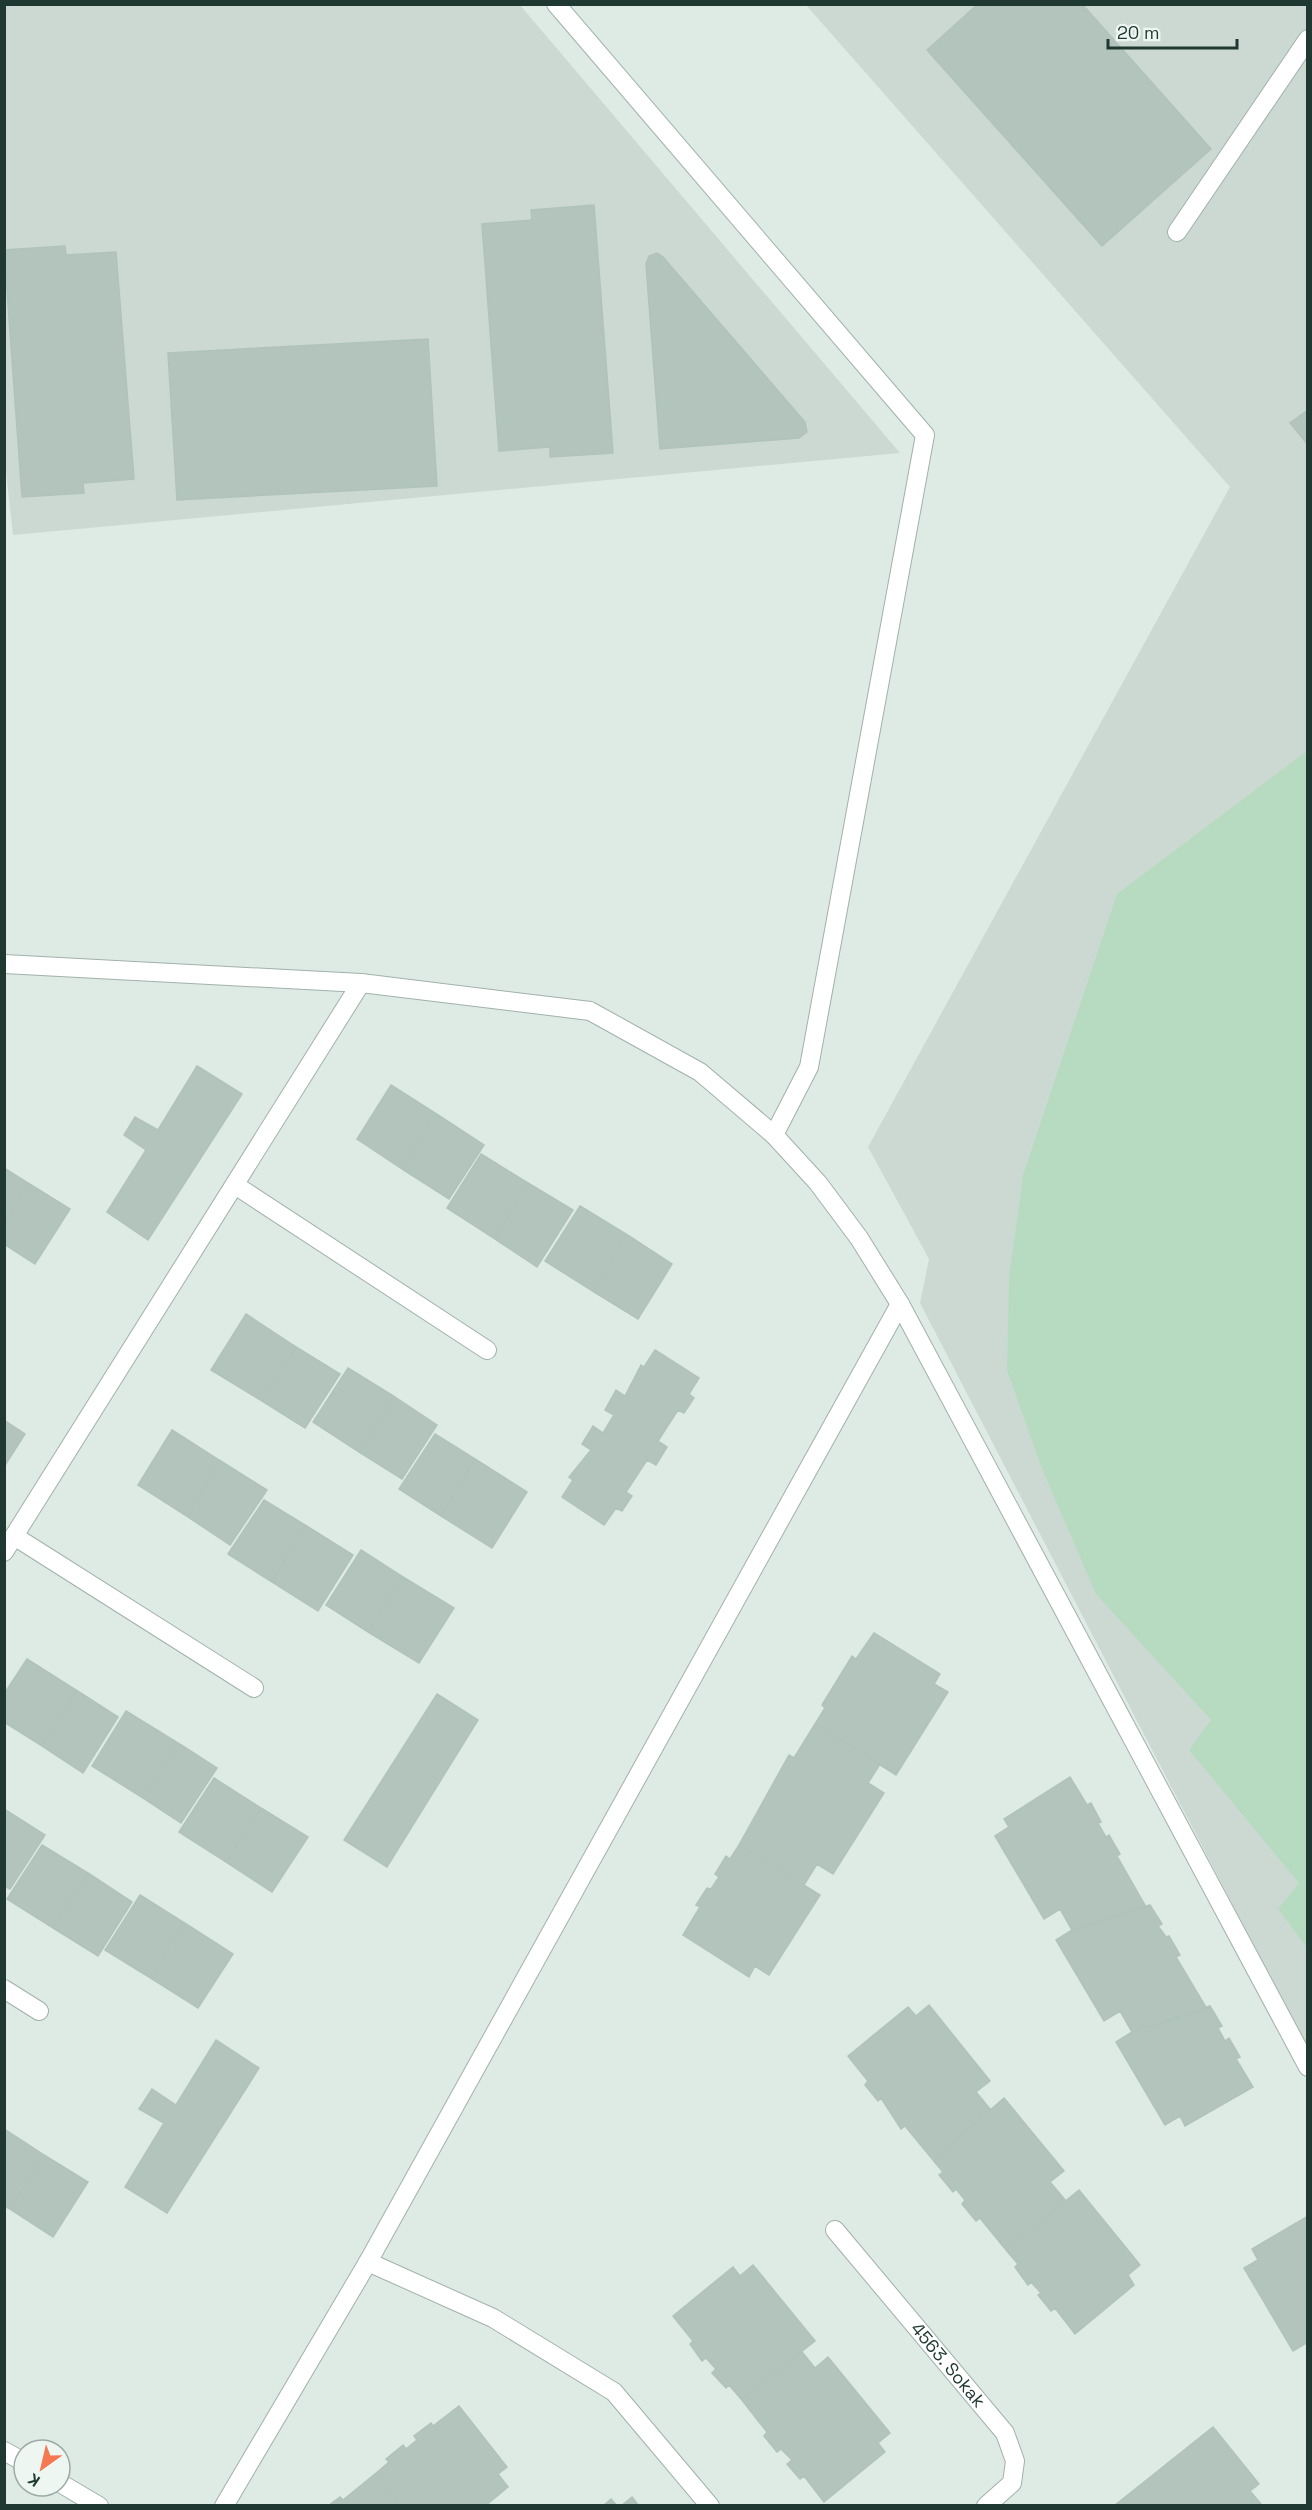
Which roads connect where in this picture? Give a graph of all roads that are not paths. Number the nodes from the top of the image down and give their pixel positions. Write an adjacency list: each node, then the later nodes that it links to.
1 (556, 4): 6 (street)
2 (1308, 39): 3 (street)
3 (1177, 232)
4 (4, 964): 5 (street)
5 (361, 983): 6 (street); 7 (street)
6 (774, 1135): 8 (street)
7 (235, 1185): 9 (street); 10 (street)
8 (900, 1304): 15 (street); 17 (street)
9 (487, 1350)
10 (14, 1536): 11 (street); 12 (street)
11 (4, 1552)
12 (254, 1688)
13 (4, 1989): 14 (street)
14 (39, 2011)
15 (1308, 2067)
16 (835, 2230): 22 (street, 4563. Sokak)
17 (368, 2262): 20 (street); 21 (street)
18 (72, 2490): 19 (street)
19 (99, 2505)
20 (224, 2505)
21 (710, 2505)
22 (986, 2505)

